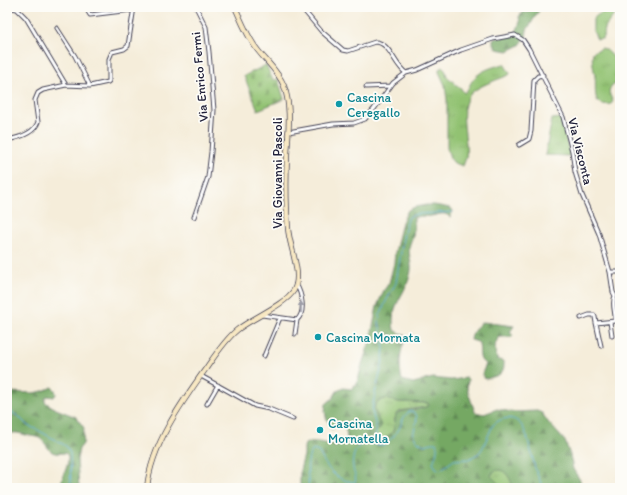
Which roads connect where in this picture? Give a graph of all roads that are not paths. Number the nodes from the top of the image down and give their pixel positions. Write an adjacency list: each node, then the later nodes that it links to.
1 (7, 7): 11 (street)
2 (86, 7): 7 (street)
3 (156, 7): 7 (street)
4 (196, 7): 18 (street, Via Enrico Fermi)
5 (235, 7): 15 (street, Via Giovanni Pascoli)
6 (301, 7): 9 (street)
7 (134, 8): 12 (street)
8 (57, 28): 12 (street)
9 (406, 73): 10 (street, Via Visconta); 13 (street)
10 (543, 75): 17 (street); 19 (street, Via Visconta)
11 (66, 85): 12 (street); 16 (street)
12 (90, 86)
13 (391, 86): 14 (street); 15 (street)
14 (366, 87)
15 (288, 132): 21 (street, Via Giovanni Pascoli)
16 (7, 140)
17 (519, 144)
18 (194, 217)
19 (610, 272): 20 (street); 22 (street, Via Visconta)
20 (620, 272)
21 (296, 284): 24 (street); 27 (street, one-way to 21)
22 (615, 296): 23 (street); 28 (street, Via Visconta)
23 (620, 297)
24 (261, 315): 25 (street); 34 (street)
25 (280, 318): 27 (street); 33 (street)
26 (581, 318): 29 (street)
27 (296, 320): 30 (street)
28 (610, 322): 29 (street); 31 (street)
29 (596, 323): 32 (street)
30 (295, 334)
31 (612, 336)
32 (601, 346)
33 (264, 356)
34 (201, 376): 35 (street); 38 (street)
35 (218, 385): 36 (street); 37 (street)
36 (207, 404)
37 (293, 419)
38 (147, 488)

